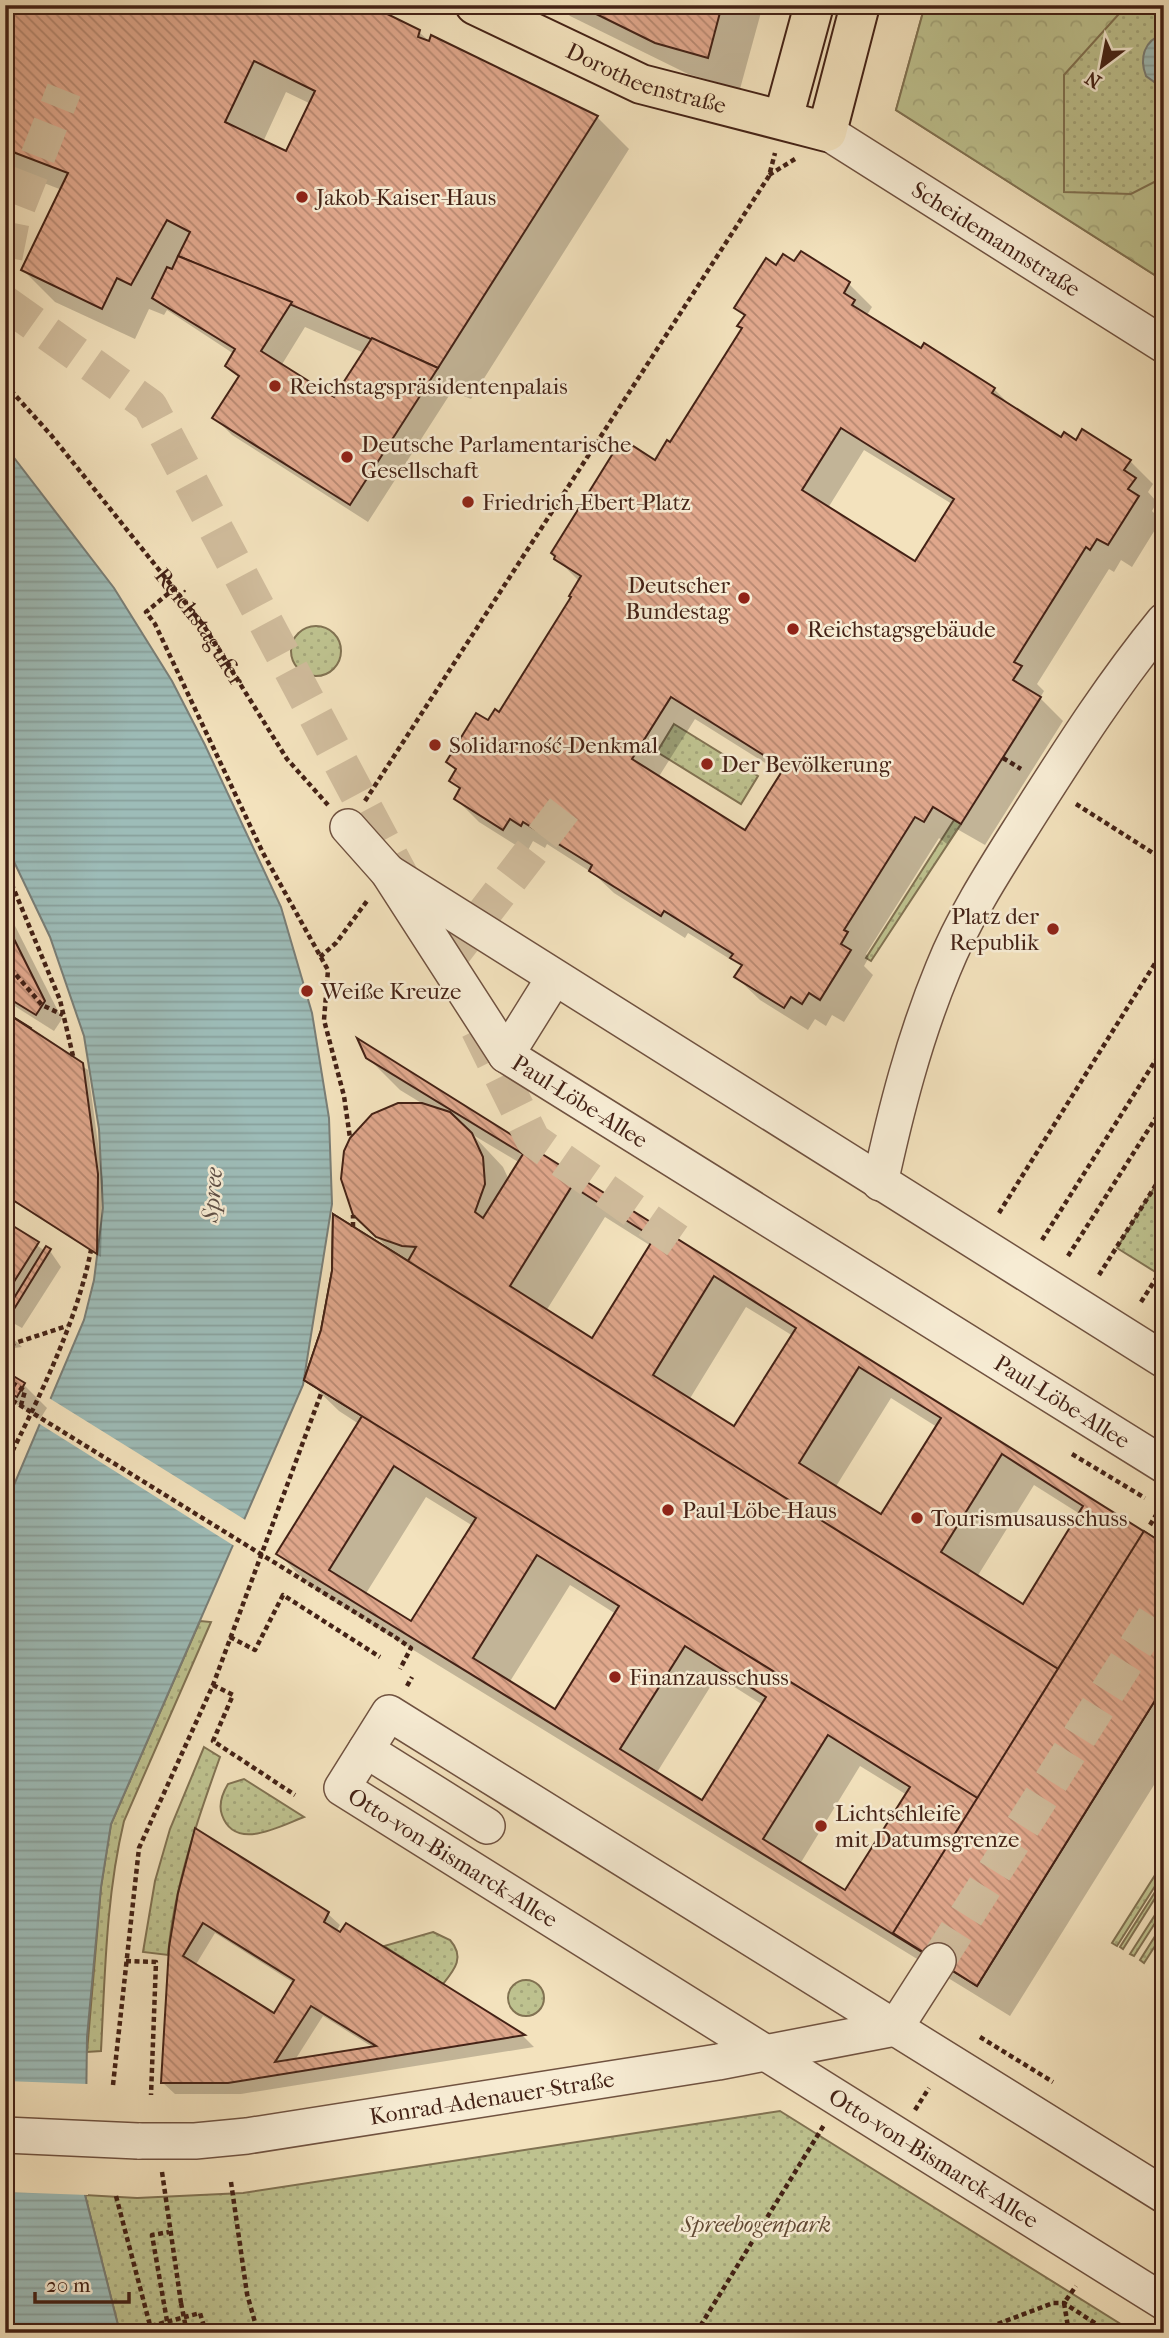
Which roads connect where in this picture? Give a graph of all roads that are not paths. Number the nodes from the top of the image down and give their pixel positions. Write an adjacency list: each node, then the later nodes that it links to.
1 (475, 5): 4 (main road, Dorotheenstraße)
2 (814, 5): 4 (main road)
3 (860, 5): 5 (main road)
4 (783, 119): 5 (main road, Dorotheenstraße)
5 (827, 132): 6 (street, Scheidemannstraße)
6 (1164, 345)
7 (1164, 621): 12 (street)
8 (348, 827): 9 (street)
9 (388, 872): 10 (street); 11 (street)
10 (554, 978): 11 (street, Paul-Löbe-Allee); 12 (street)
11 (506, 1055): 14 (street, Paul-Löbe-Allee)
12 (880, 1182): 13 (street)
13 (1164, 1360)
14 (1164, 1465)
15 (366, 1750): 16 (street); 18 (street, Otto-von-Bismarck-Allee); 19 (street, Otto-von-Bismarck-Allee)
16 (488, 1826)
17 (938, 1961): 18 (street)
18 (895, 2028): 19 (street, Konrad-Adenauer-Straße); 21 (street, Otto-von-Bismarck-Allee)
19 (767, 2052): 20 (street, Konrad-Adenauer-Straße, bridge); 22 (street, Otto-von-Bismarck-Allee)
20 (5, 2135)
21 (1164, 2195)
22 (1164, 2302)

